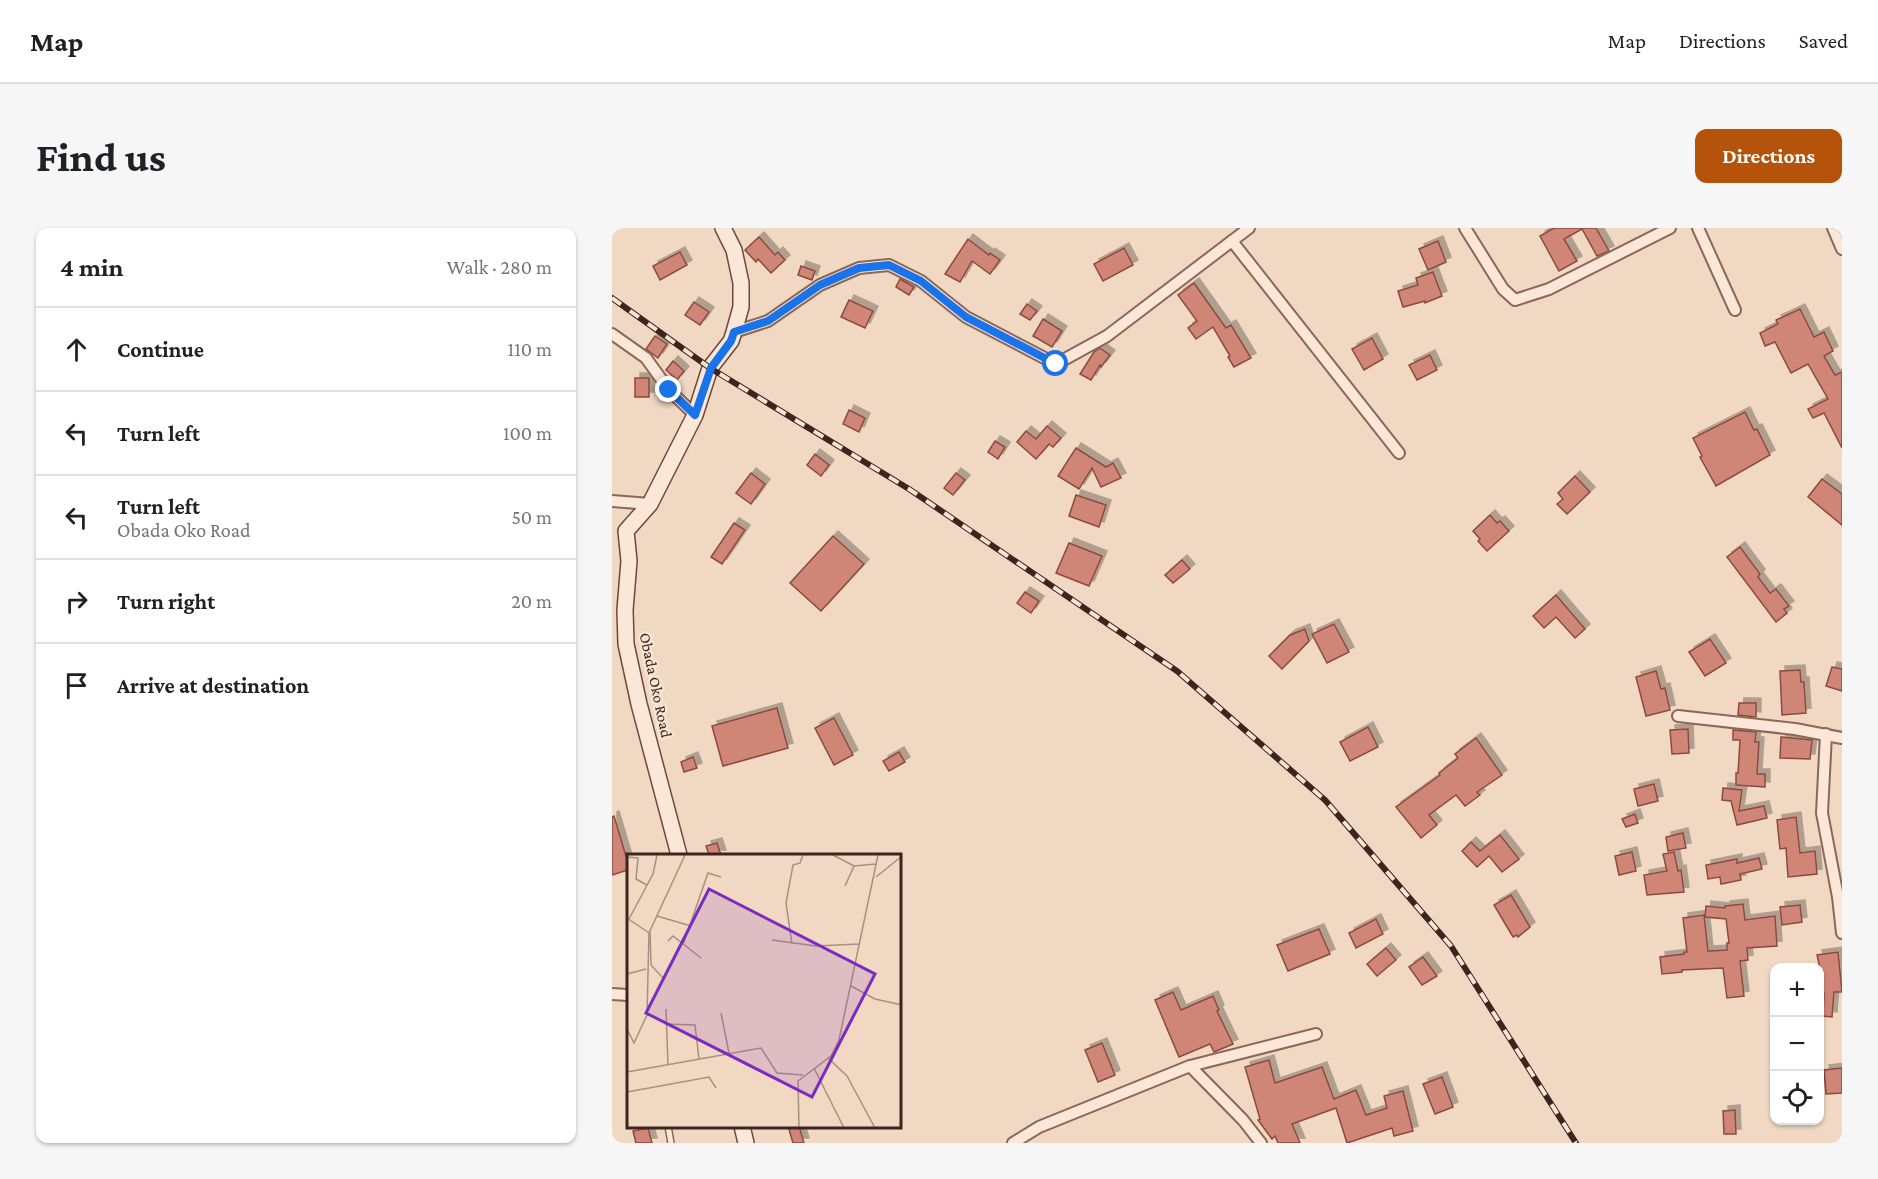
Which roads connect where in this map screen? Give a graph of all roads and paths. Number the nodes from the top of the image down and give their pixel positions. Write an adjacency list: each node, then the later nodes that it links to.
1 (723, 228): 10 (main road, Obada Oko Road)
2 (1249, 228): 7 (street)
3 (1465, 228): 4 (street)
4 (1670, 228)
5 (1698, 228): 9 (street)
6 (1833, 228): 8 (street)
7 (1232, 241): 10 (street); 13 (street)
8 (1842, 249)
9 (1735, 310)
10 (734, 332): 12 (main road, Obada Oko Road)
11 (612, 334): 12 (street)
12 (695, 415): 15 (main road, Obada Oko Road)
13 (1399, 453)
14 (612, 501): 15 (street)
15 (650, 504): 19 (main road, Obada Oko Road)
16 (1678, 716): 17 (street)
17 (1826, 734): 18 (street); 20 (street)
18 (1842, 738)
19 (679, 854)
20 (1837, 869): 21 (street)
21 (1842, 933)
22 (1316, 1034): 23 (street)
23 (1190, 1066): 28 (street); 29 (street)
24 (668, 1128): 26 (lane)
25 (742, 1128): 27 (main road)
26 (671, 1143)
27 (746, 1143)
28 (1013, 1143)
29 (1261, 1143)

